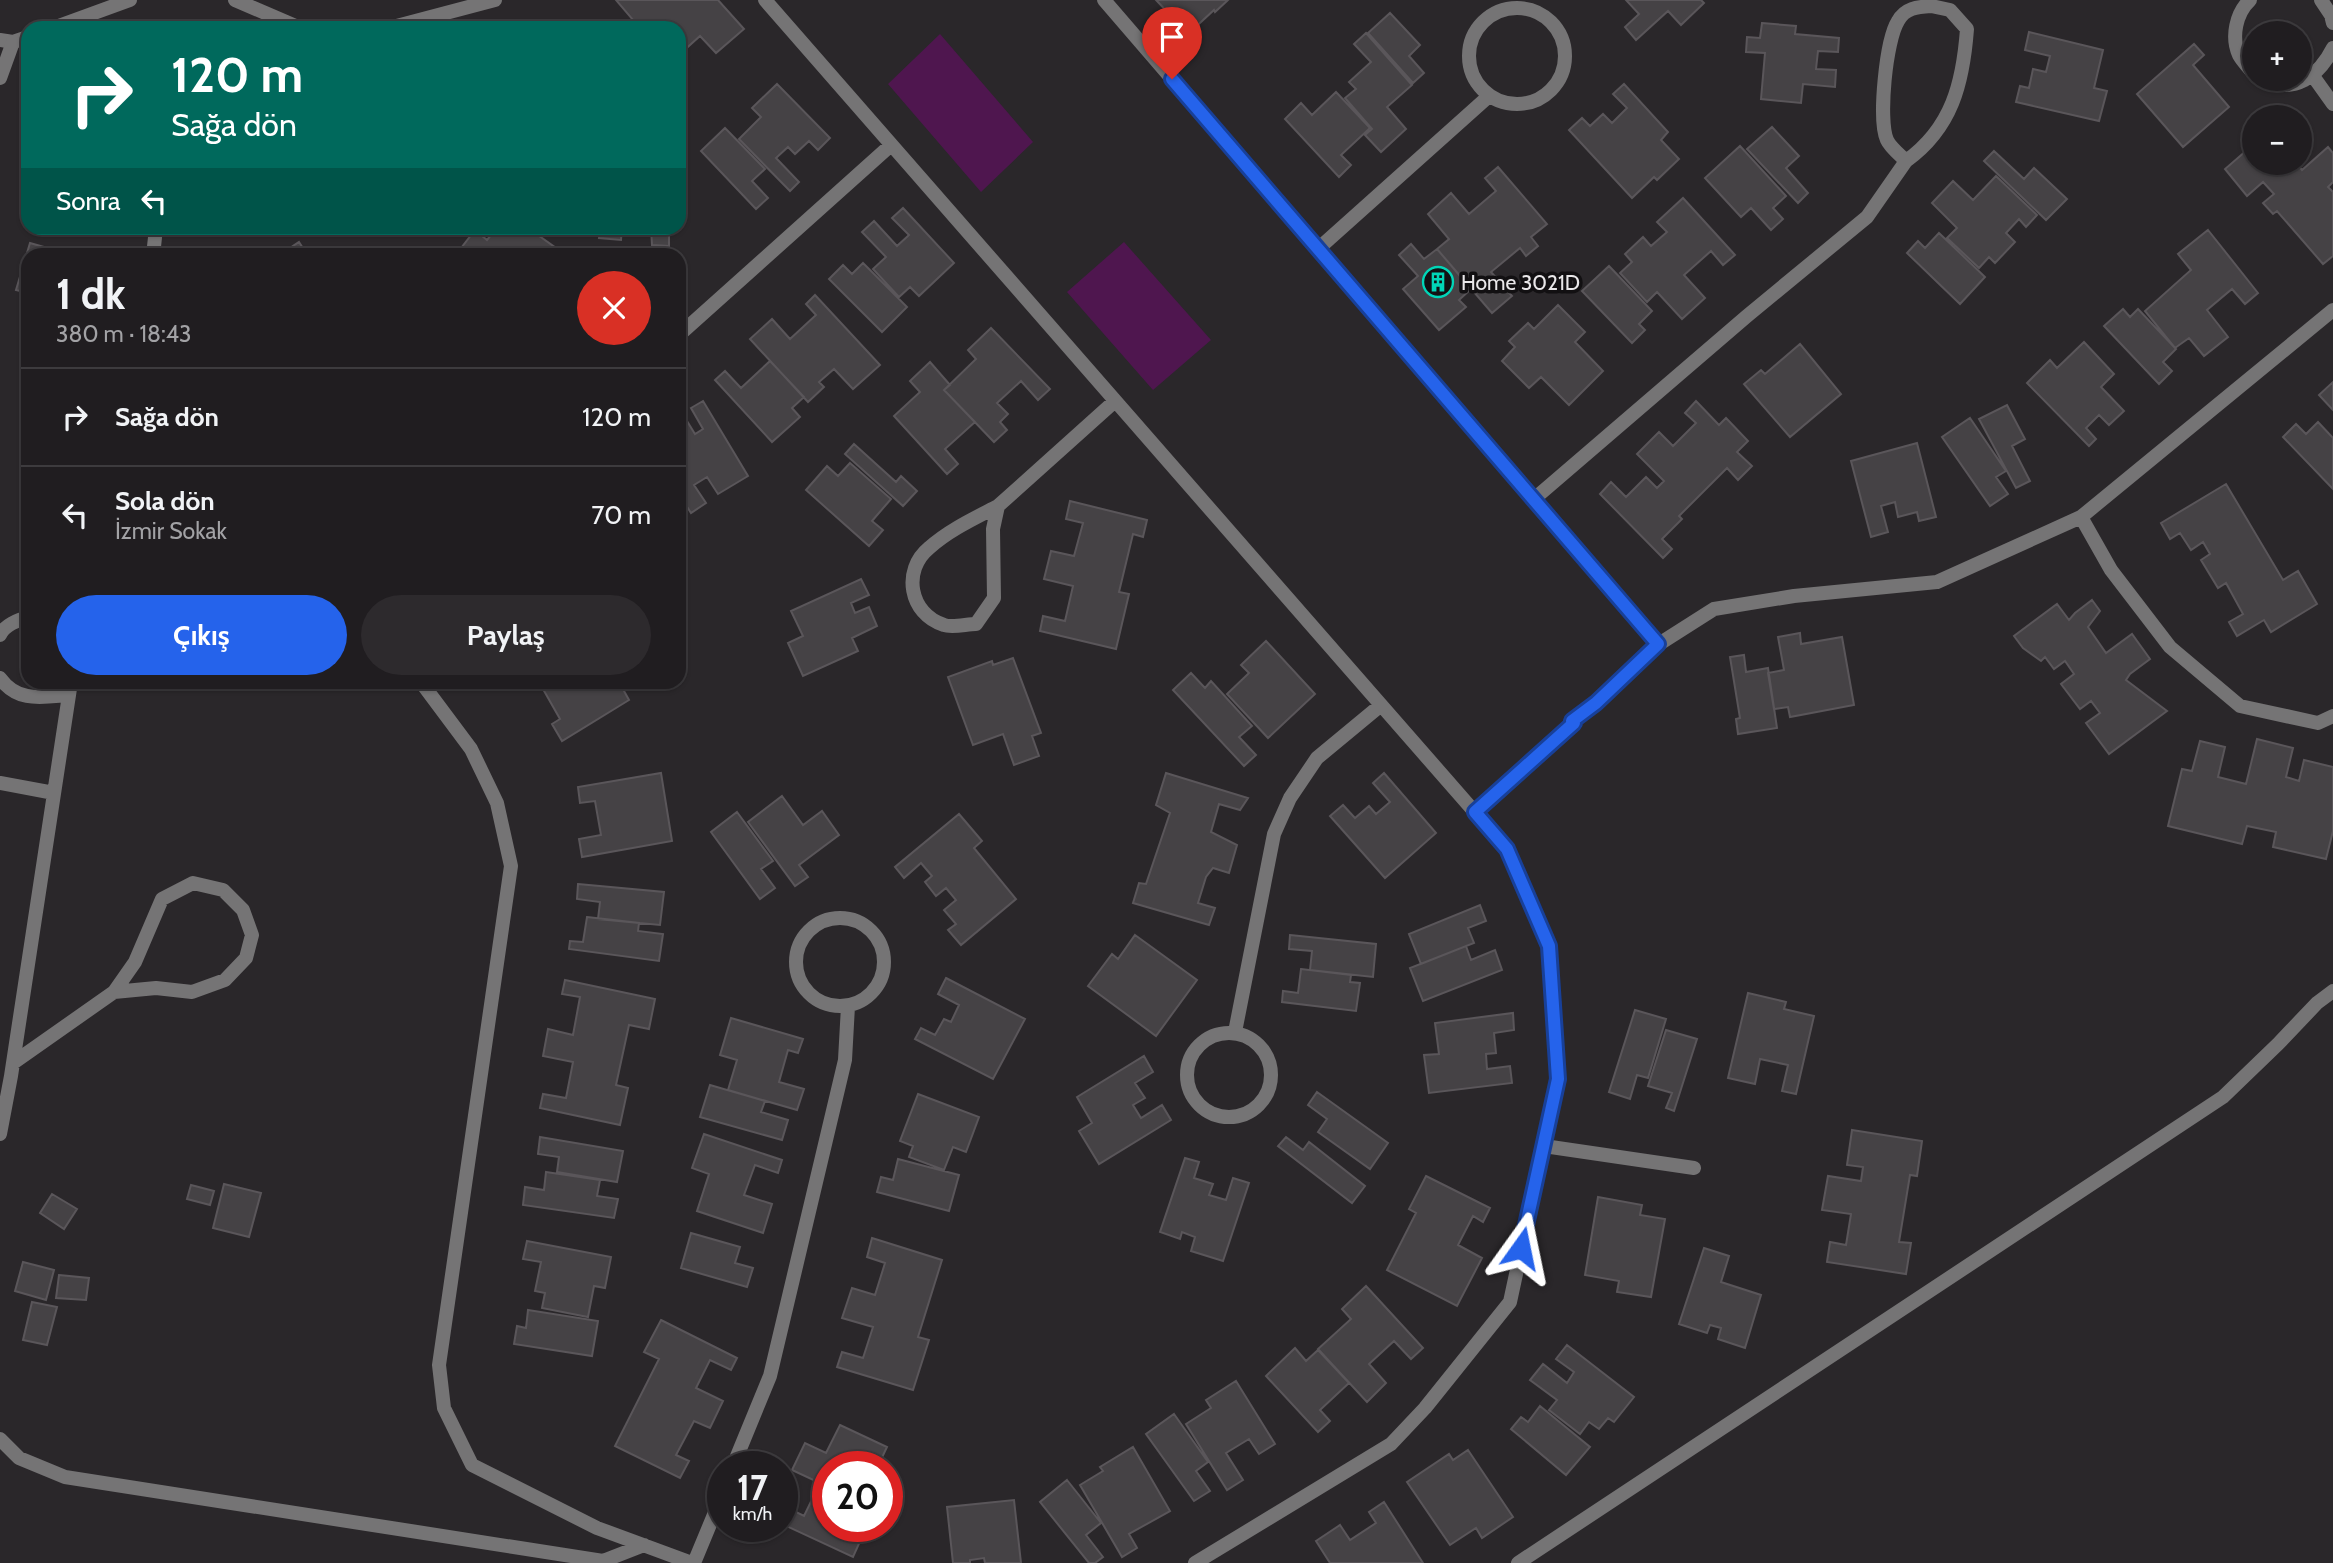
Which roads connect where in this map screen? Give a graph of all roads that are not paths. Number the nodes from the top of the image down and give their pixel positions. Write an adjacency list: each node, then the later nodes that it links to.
1 (130, 0): 8 (street)
2 (235, 0): 9 (street)
3 (495, 0): 10 (street)
4 (765, 0): 19 (street)
5 (1104, 0): 21 (street)
6 (2250, 0): 14 (street)
7 (2321, 0): 11 (street)
8 (72, 21)
9 (284, 21)
10 (416, 21)
11 (2333, 23)
12 (7, 41): 16 (street)
13 (2333, 48): 15 (street)
14 (2242, 59)
15 (2312, 76): 18 (street)
16 (0, 78)
17 (1489, 96): 17 (street); 21 (street)
18 (2333, 104)
19 (891, 145): 23 (street); 24 (street)
20 (1906, 160): 20 (street); 25 (street)
21 (1318, 249): 25 (street)
22 (2333, 310): 27 (street)
23 (686, 329)
24 (1115, 401): 26 (street); 34 (street)
25 (1534, 499): 30 (street)
26 (998, 506): 26 (street)
27 (2081, 517): 30 (street); 35 (street)
28 (21, 619): 29 (street)
29 (0, 635)
30 (1658, 644): 38 (street)
31 (0, 678): 32 (street)
32 (70, 689): 37 (street)
33 (426, 689): 50 (street)
34 (1381, 705): 38 (street); 42 (street)
35 (2333, 716)
36 (0, 783): 37 (street)
37 (54, 793): 43 (street)
38 (1475, 812): 45 (street)
39 (2333, 991): 53 (street)
40 (114, 992): 40 (street); 43 (street)
41 (848, 1006): 41 (street); 48 (street)
42 (1235, 1032): 42 (street)
43 (13, 1063): 44 (street)
44 (0, 1134)
45 (1544, 1146): 46 (street); 52 (street)
46 (1694, 1168)
47 (0, 1438): 50 (street)
48 (739, 1451)
49 (707, 1530): 51 (street)
50 (644, 1545): 51 (street)
51 (693, 1563)
52 (1195, 1563)
53 (1518, 1563)

